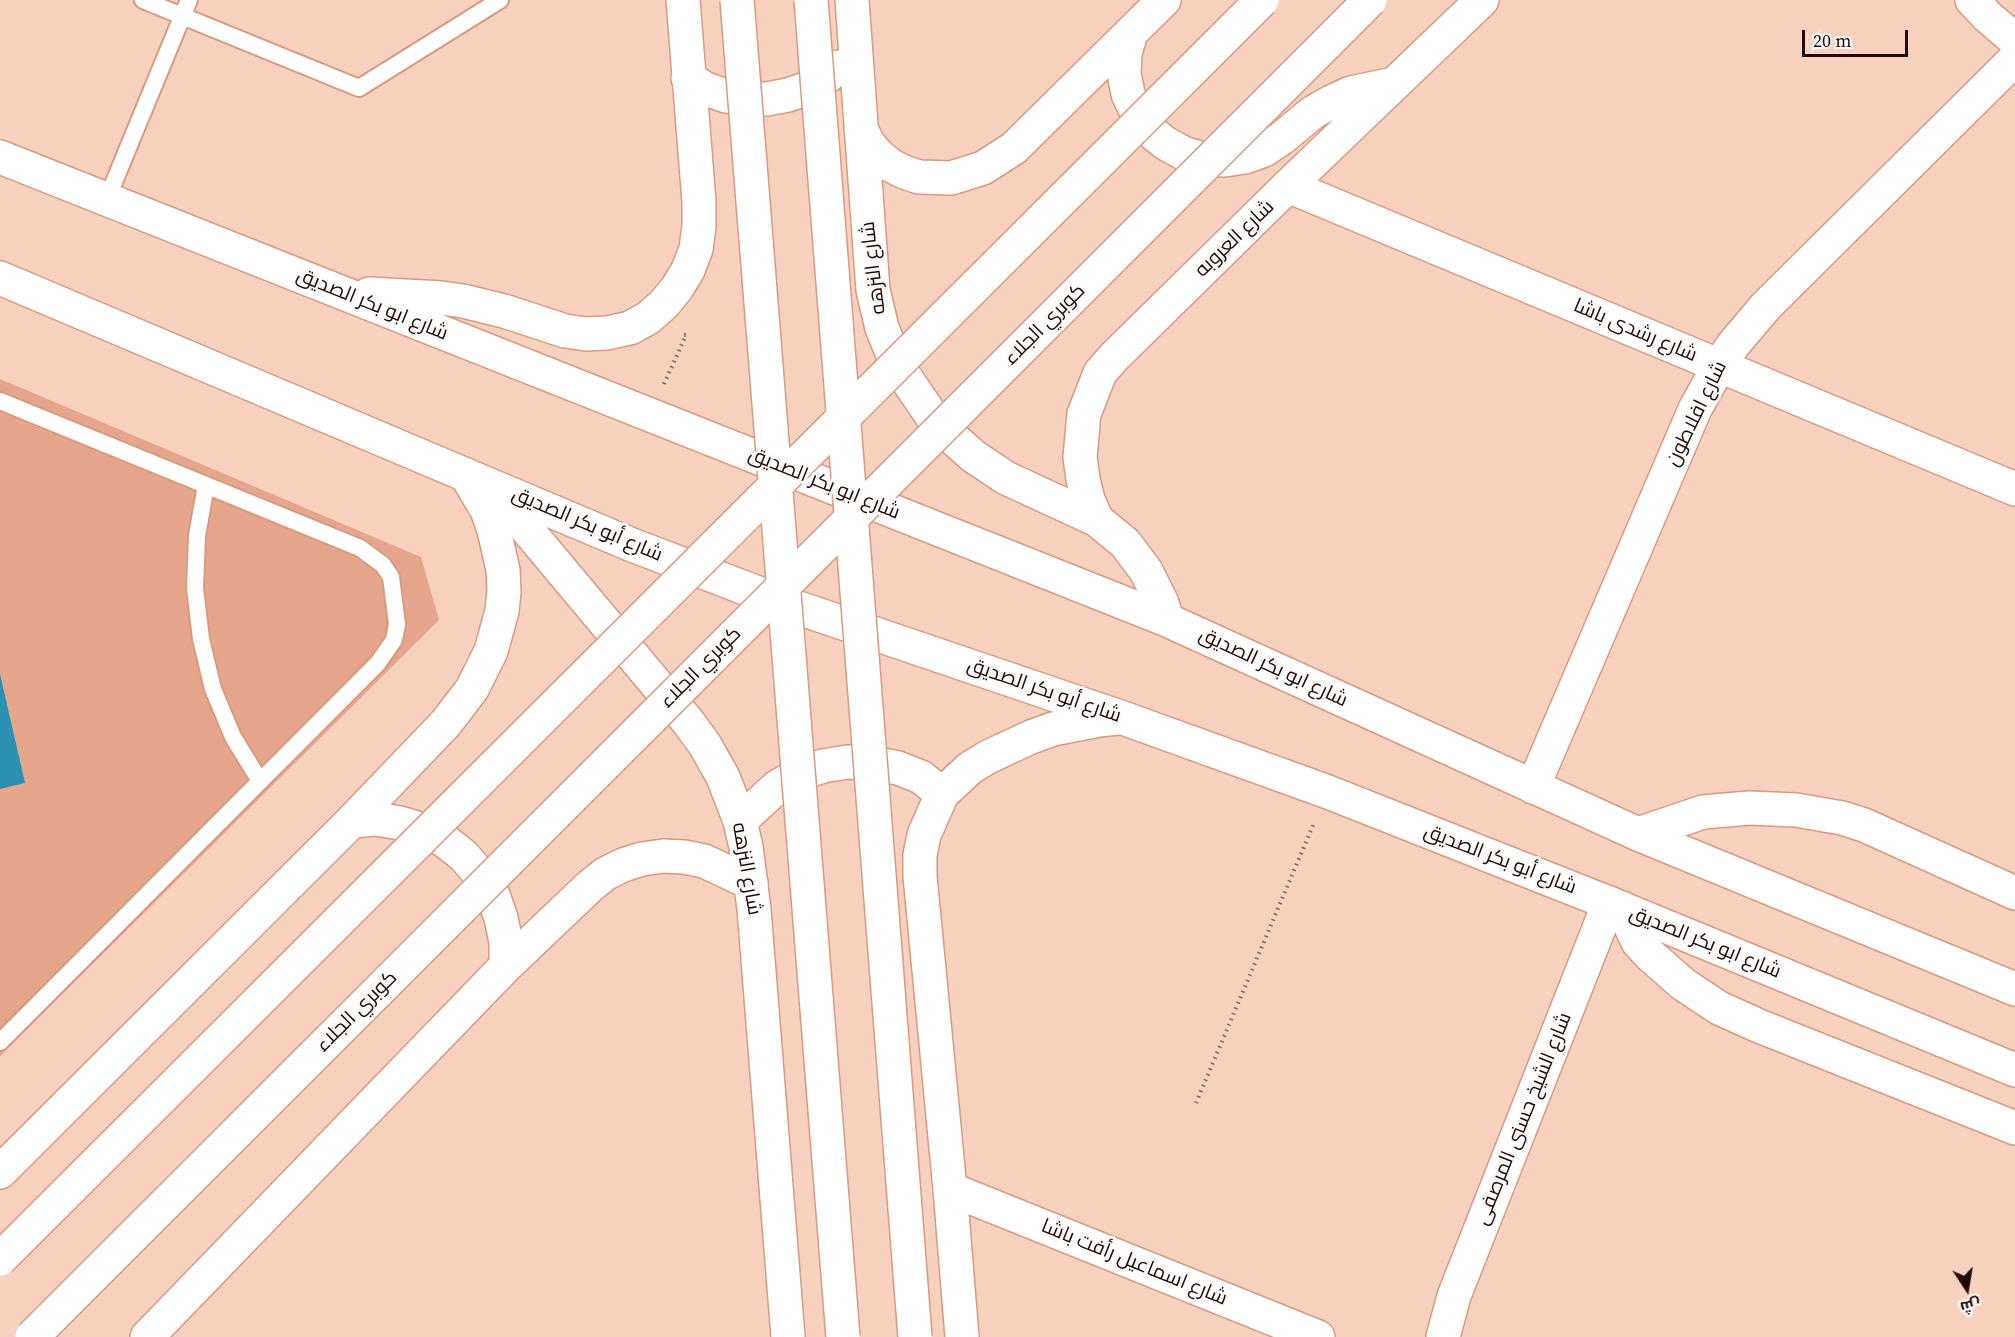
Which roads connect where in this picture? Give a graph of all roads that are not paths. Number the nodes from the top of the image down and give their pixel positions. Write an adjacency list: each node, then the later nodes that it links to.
1 (143, 0): 13 (lane)
2 (189, 0): 13 (lane)
3 (500, 0): 13 (lane)
4 (683, 0): 18 (main road)
5 (737, 0): 54 (main road, bridge)
6 (811, 0): 55 (main road, bridge)
7 (852, 0): 16 (main road, شارع النزهه)
8 (1164, 0): 14 (main road)
9 (1262, 0): 50 (main road, bridge)
10 (1370, 0): 51 (main road, كوبري الجلاء, bridge)
11 (1482, 0): 19 (main road, شارع العروبه)
12 (1972, 0): 15 (main road)
13 (181, 15): 23 (lane)
14 (1131, 33): 19 (main road); 20 (main road)
15 (2015, 40)
16 (855, 49): 18 (main road); 20 (main road, شارع النزهه)
17 (2015, 59): 26 (main road, شارع افلاطون)
18 (688, 78): 25 (main road)
19 (1394, 84): 22 (main road, شارع العروبه)
20 (861, 129): 31 (main road, شارع النزهه)
21 (0, 157): 23 (main road, شارع ابو بكر الصديق)
22 (1288, 186): 26 (main road, شارع رشدى باشا); 31 (main road, شارع العروبه)
23 (106, 199): 25 (main road, شارع ابو بكر الصديق)
24 (0, 278): 28 (main road)
25 (340, 292): 32 (main road, شارع ابو بكر الصديق)
26 (1719, 366): 30 (main road, شارع رشدى باشا); 35 (main road, شارع افلاطون)
27 (0, 401): 29 (lane)
28 (478, 479): 33 (main road, شارع أبو بكر الصديق); 37 (main road); 38 (main road, شارع النزهه)
29 (206, 485): 34 (lane); 34 (lane)
30 (2015, 489)
31 (1097, 520): 32 (main road, شارع النزهه)
32 (1167, 620): 35 (main road, شارع ابو بكر الصديق)
33 (1123, 717): 36 (main road); 42 (main road, شارع أبو بكر الصديق)
34 (260, 781): 45 (lane)
35 (1533, 787): 39 (main road, شارع ابو بكر الصديق)
36 (942, 794): 38 (main road); 49 (main road)
37 (352, 821): 43 (main road); 48 (main road)
38 (740, 821): 40 (main road, شارع النزهه)
39 (1638, 834): 41 (main road); 44 (main road, شارع ابو بكر الصديق)
40 (752, 883): 43 (main road); 53 (main road, شارع النزهه)
41 (2015, 893)
42 (1615, 905): 46 (main road, شارع ابو بكر الصديق); 47 (main road, شارع ابو بكر الصديق); 58 (main road, شارع الشيخ حسنى المرصفى)
43 (506, 966): 52 (main road)
44 (2015, 989)
45 (0, 1042)
46 (2015, 1070)
47 (2015, 1128)
48 (0, 1172)
49 (950, 1189): 56 (main road); 57 (main road, شارع اسماعيل رأفت باشا)
50 (0, 1259)
51 (32, 1337)
52 (147, 1337)
53 (788, 1337)
54 (843, 1337)
55 (915, 1337)
56 (962, 1337)
57 (1318, 1337)
58 (1443, 1337)

